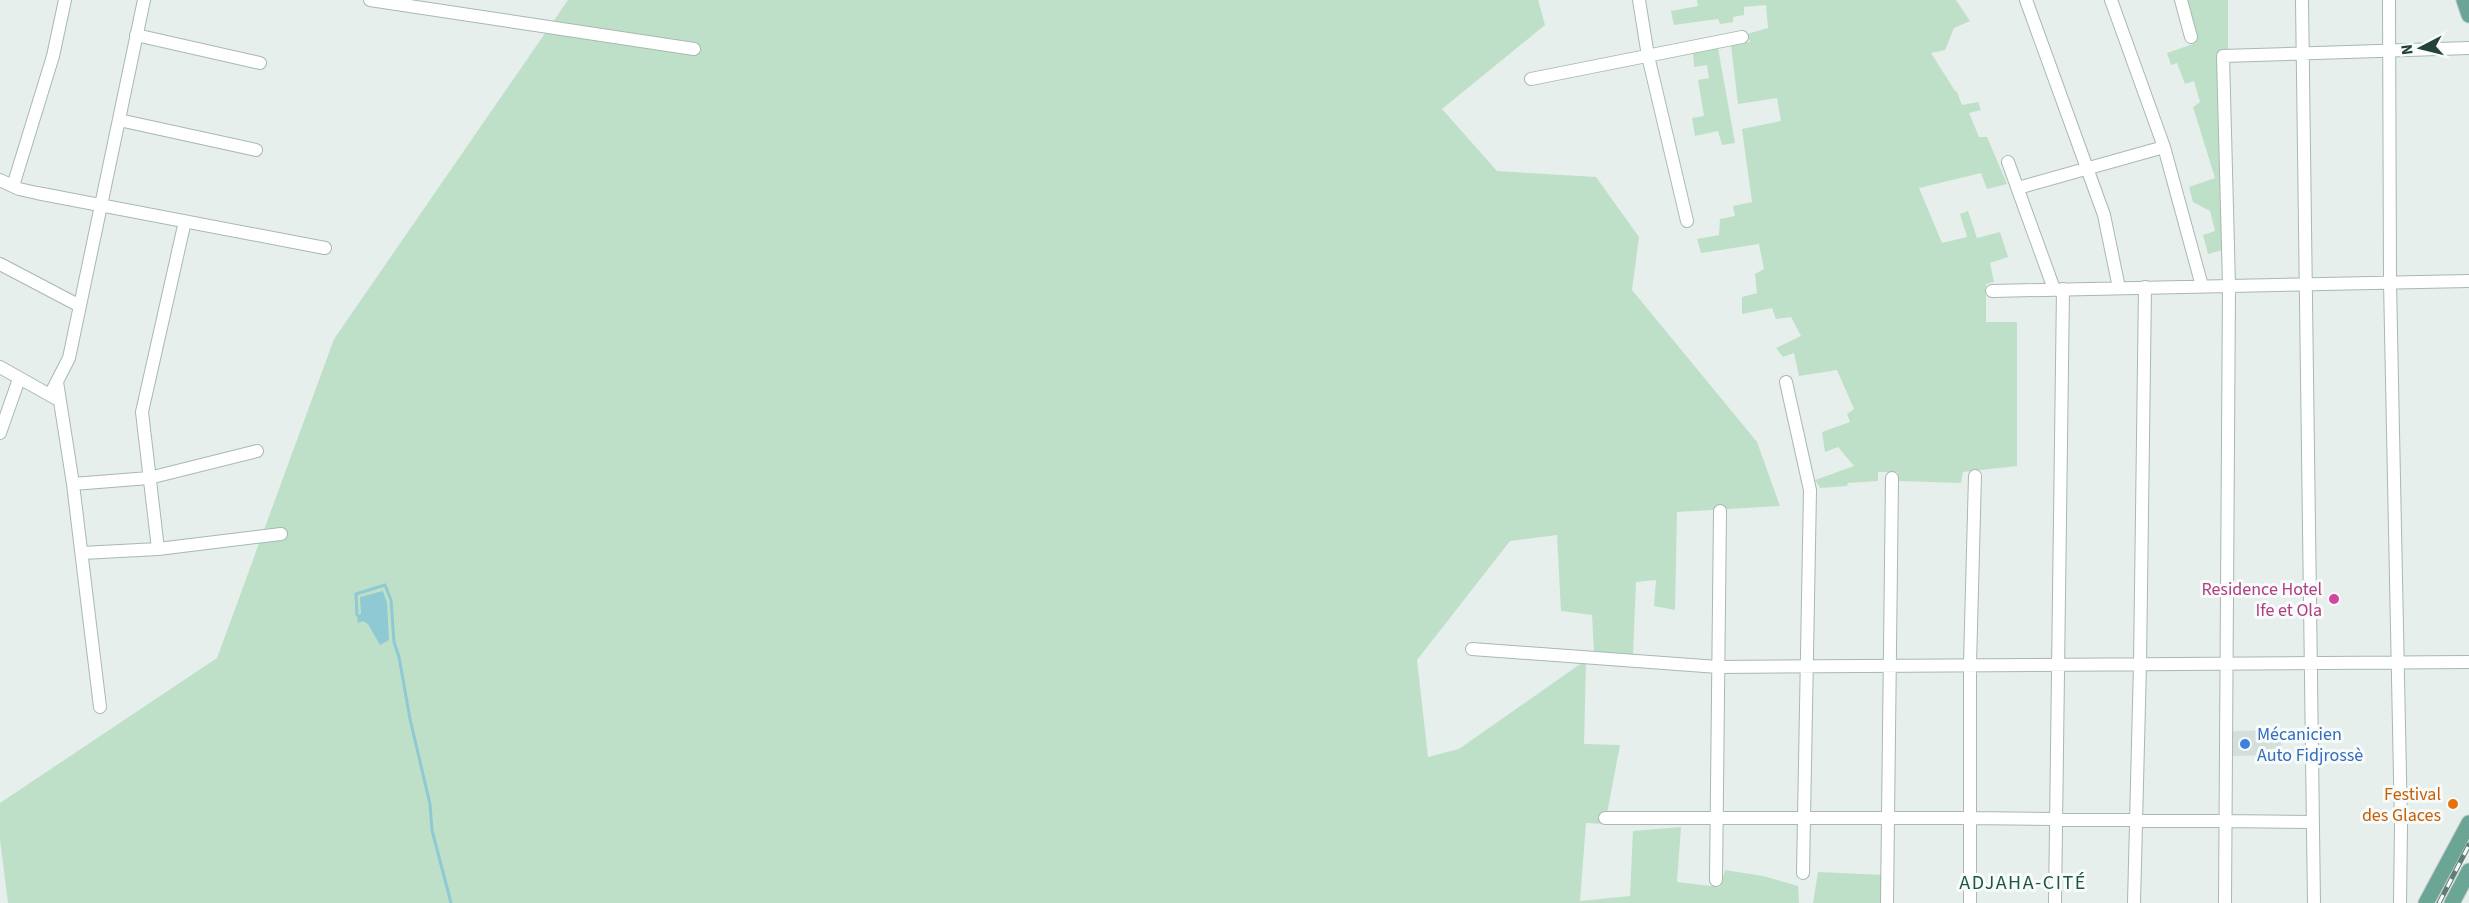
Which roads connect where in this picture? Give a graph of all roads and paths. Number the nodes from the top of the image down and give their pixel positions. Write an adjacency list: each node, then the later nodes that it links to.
1 (65, 0): 28 (street)
2 (144, 0): 12 (street)
3 (370, 0): 16 (street)
4 (1640, 0): 19 (street)
5 (2026, 0): 26 (street)
6 (2111, 0): 23 (street)
7 (2181, 0): 14 (street)
8 (2302, 0): 18 (street)
9 (2389, 0): 17 (street)
10 (2464, 0): 11 (main road)
11 (2469, 15)
12 (136, 35): 20 (street); 22 (street)
13 (1742, 37): 19 (street)
14 (2191, 37)
15 (2469, 48): 17 (street)
16 (694, 49)
17 (2387, 52): 18 (street); 36 (street)
18 (2303, 54): 37 (street); 38 (street)
19 (1648, 56): 21 (street); 32 (street)
20 (260, 63)
21 (1531, 79)
22 (119, 120): 24 (street); 30 (street)
23 (2164, 147): 26 (street); 39 (street)
24 (256, 150)
25 (2008, 162): 29 (street)
26 (2087, 168): 29 (street); 41 (street)
27 (0, 180): 28 (street)
28 (13, 186): 30 (street)
29 (2018, 188): 42 (street)
30 (101, 205): 31 (street); 44 (street)
31 (185, 221): 33 (street); 52 (street)
32 (1687, 221)
33 (326, 248)
34 (0, 264): 44 (street)
35 (2469, 281): 36 (street)
36 (2390, 282): 37 (street); 60 (street)
37 (2306, 284): 38 (street); 63 (street)
38 (2229, 285): 39 (street); 62 (street)
39 (2202, 286): 40 (street)
40 (2145, 287): 41 (street); 65 (street)
41 (2119, 288): 42 (street)
42 (2058, 289): 43 (street); 67 (street)
43 (1992, 291)
44 (80, 306): 48 (street)
45 (0, 367): 46 (street)
46 (19, 379): 48 (street); 49 (street)
47 (1786, 382): 68 (street)
48 (54, 398): 54 (street)
49 (0, 433)
50 (257, 451): 52 (street)
51 (1975, 476): 64 (street)
52 (149, 478): 54 (street); 57 (street)
53 (1892, 478): 66 (street)
54 (73, 484): 58 (street)
55 (1720, 511): 69 (street)
56 (281, 534): 57 (street)
57 (158, 549): 58 (street)
58 (82, 553): 70 (street)
59 (1472, 649): 69 (street)
60 (2399, 662): 61 (street); 63 (street); 90 (street)
61 (2469, 662)
62 (2225, 663): 63 (street); 65 (street); 78 (street)
63 (2311, 663): 79 (street)
64 (1970, 664): 66 (street); 67 (street); 72 (street)
65 (2140, 664): 67 (street); 77 (street)
66 (1891, 665): 68 (street); 75 (street)
67 (2058, 665): 76 (street)
68 (1806, 666): 69 (street); 74 (street)
69 (1718, 667): 73 (street)
70 (100, 707)
71 (1605, 818): 73 (street)
72 (1969, 818): 75 (street); 76 (street); 85 (street)
73 (1717, 819): 74 (street); 83 (street)
74 (1804, 819): 75 (street); 82 (street)
75 (1890, 819): 84 (street)
76 (2056, 820): 77 (street); 86 (street)
77 (2136, 821): 78 (street); 87 (street)
78 (2227, 821): 79 (street); 88 (street)
79 (2313, 822): 89 (street)
80 (2469, 823): 91 (main road)
81 (2469, 871): 92 (main road)
82 (1803, 873)
83 (1716, 880)
84 (1887, 903)
85 (1970, 903)
86 (2055, 903)
87 (2134, 903)
88 (2225, 903)
89 (2314, 903)
90 (2400, 903)
91 (2426, 903)
92 (2452, 903)

